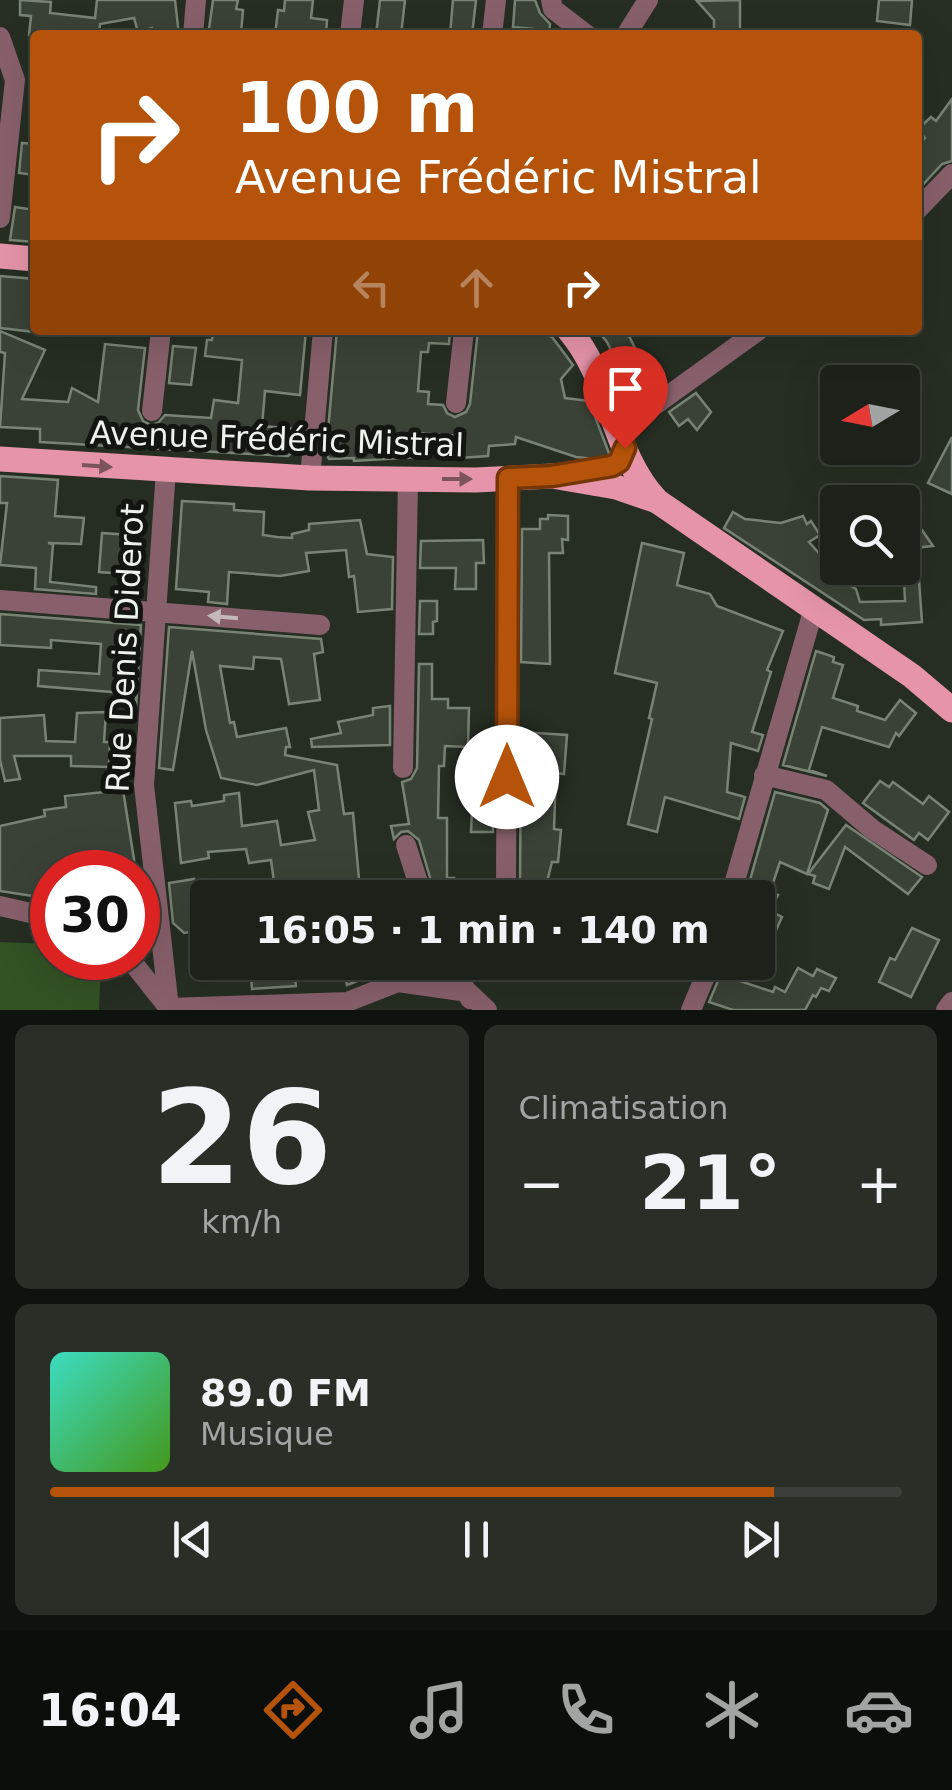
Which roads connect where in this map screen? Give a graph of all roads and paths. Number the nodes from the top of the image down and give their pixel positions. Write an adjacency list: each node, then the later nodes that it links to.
1 (196, 0): 6 (street)
2 (354, 0): 7 (street)
3 (496, 0): 8 (street)
4 (551, 0): 9 (street)
5 (648, 0): 10 (street)
6 (193, 30)
7 (351, 30)
8 (493, 30)
9 (581, 30)
10 (629, 30)
11 (0, 37): 12 (street)
12 (25, 81): 15 (street)
13 (952, 174): 14 (street)
14 (922, 205)
15 (0, 218)
16 (0, 256): 17 (main road)
17 (30, 259)
18 (160, 335): 24 (street)
19 (324, 335): 29 (street)
20 (463, 335): 23 (street)
21 (572, 335): 25 (main road)
22 (753, 335): 25 (street)
23 (456, 403)
24 (152, 411)
25 (622, 440): 28 (main road, Avenue Frédéric Mistral); 32 (main road)
26 (0, 459): 27 (main road, Avenue Frédéric Mistral, one-way to 27)
27 (166, 470): 29 (main road, Avenue Frédéric Mistral); 35 (street, Rue Denis Diderot)
28 (552, 476): 30 (main road, Avenue Frédéric Mistral); 32 (main road, Avenue Frédéric Mistral)
29 (310, 478): 31 (main road, Avenue Frédéric Mistral)
30 (508, 478): 31 (main road, Avenue Frédéric Mistral, one-way to 30); 43 (street)
31 (408, 479): 38 (street)
32 (657, 501): 34 (main road)
33 (0, 600): 35 (street)
34 (814, 608): 37 (main road); 39 (street)
35 (155, 612): 36 (street, one-way to 35); 52 (street, Rue Denis Diderot)
36 (320, 625)
37 (952, 710)
38 (403, 768)
39 (764, 775): 41 (street); 44 (street)
40 (406, 845): 42 (street)
41 (927, 865)
42 (417, 880)
43 (506, 880)
44 (735, 880)
45 (0, 906): 46 (street)
46 (30, 913)
47 (147, 980): 52 (street)
48 (703, 980): 51 (street)
49 (471, 1001): 52 (street); 53 (street)
50 (952, 1002): 54 (street)
51 (693, 1003)
52 (169, 1008)
53 (487, 1010)
54 (946, 1010)

